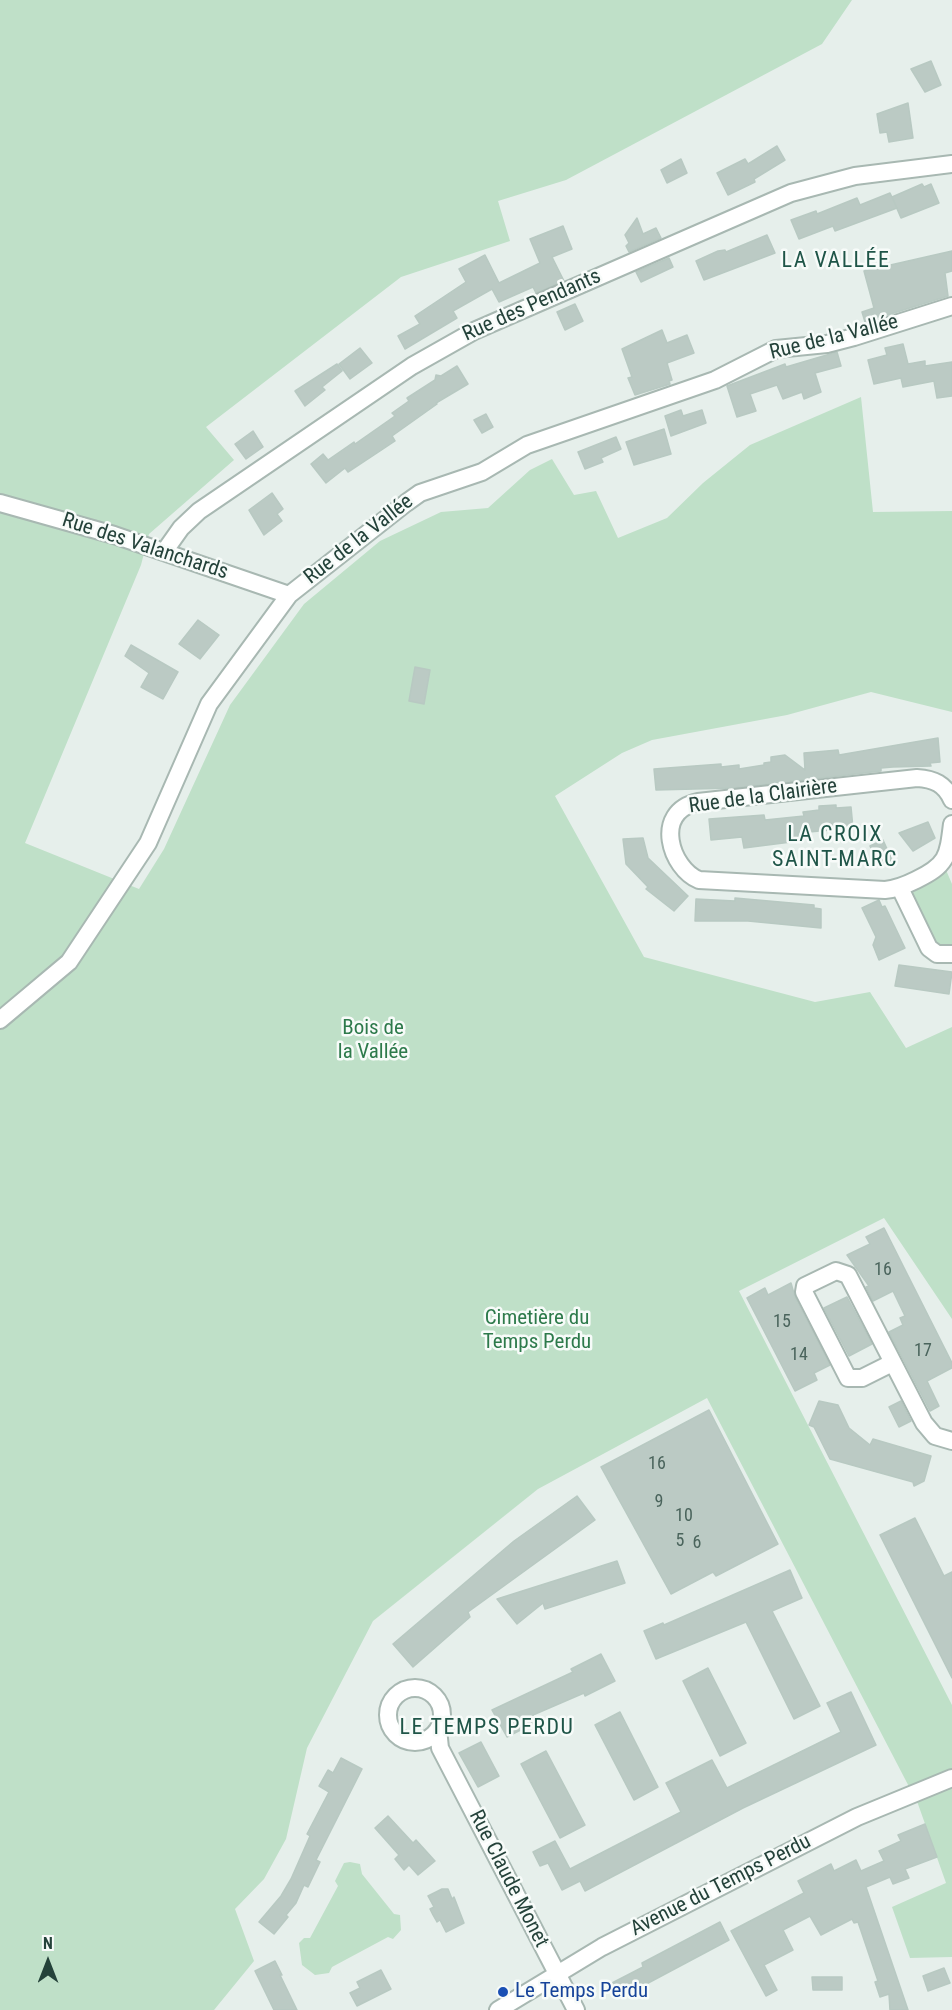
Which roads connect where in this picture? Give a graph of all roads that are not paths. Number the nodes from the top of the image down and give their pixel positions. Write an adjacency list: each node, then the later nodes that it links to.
1 (952, 165): 4 (street, Rue des Pendants)
2 (952, 306): 5 (street, Rue de la Vallée)
3 (0, 503): 4 (street, Rue des Valanchards)
4 (164, 552): 5 (street, Rue des Valanchards)
5 (289, 595): 10 (street, Rue de la Vallée)
6 (951, 794): 8 (street, Rue de la Clairière)
7 (952, 824): 8 (street, Rue de la Clairière)
8 (900, 888): 9 (street)
9 (952, 954)
10 (0, 1020)
11 (892, 1364): 11 (street); 12 (street)
12 (952, 1441)
13 (438, 1729): 14 (street); 14 (street); 15 (street, Rue Claude Monet)
14 (424, 1740): 15 (street)
15 (440, 1748): 17 (street, Rue Claude Monet)
16 (952, 1778): 17 (street, Avenue du Temps Perdu)
17 (557, 1974): 18 (street, Avenue du Temps Perdu); 19 (street, Rue Claude Monet)
18 (498, 2010)
19 (576, 2010)

